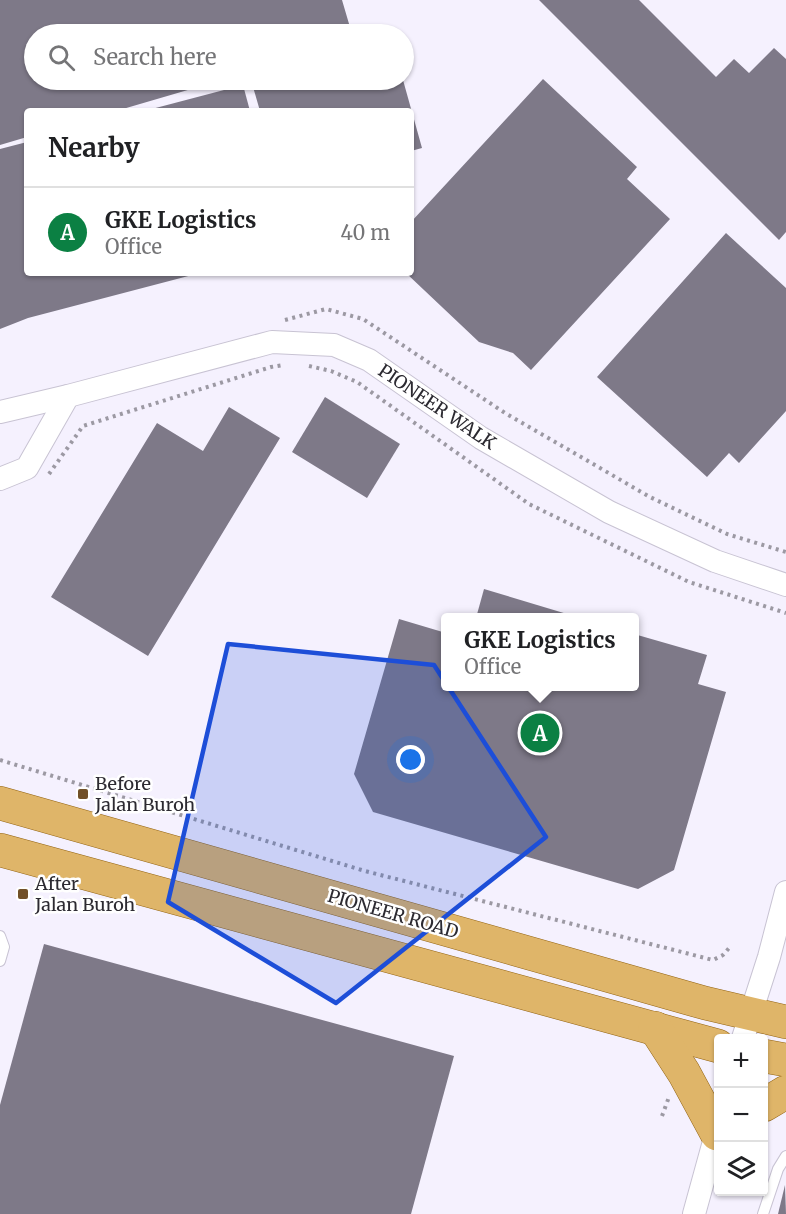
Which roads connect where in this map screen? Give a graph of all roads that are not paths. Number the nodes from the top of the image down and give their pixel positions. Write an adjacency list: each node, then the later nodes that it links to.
1 (68, 396): 2 (street, PIONEER WALK); 3 (street); 4 (street, PIONEER WALK)
2 (0, 412)
3 (0, 479)
4 (786, 585)
5 (0, 803): 11 (main road, PIONEER ROAD)
6 (0, 850): 12 (main road)
7 (786, 892): 11 (street)
8 (0, 936): 9 (lane)
9 (0, 961)
10 (786, 1022): 11 (main road, PIONEER ROAD)
11 (747, 1026)
12 (655, 1028): 13 (main road); 18 (main road)
13 (714, 1045)
14 (768, 1057): 15 (main road)
15 (786, 1060)
16 (786, 1092): 17 (main road)
17 (768, 1103)
18 (714, 1125)
19 (715, 1142): 21 (street)
20 (786, 1156): 22 (lane)
21 (694, 1214)
22 (763, 1214)

